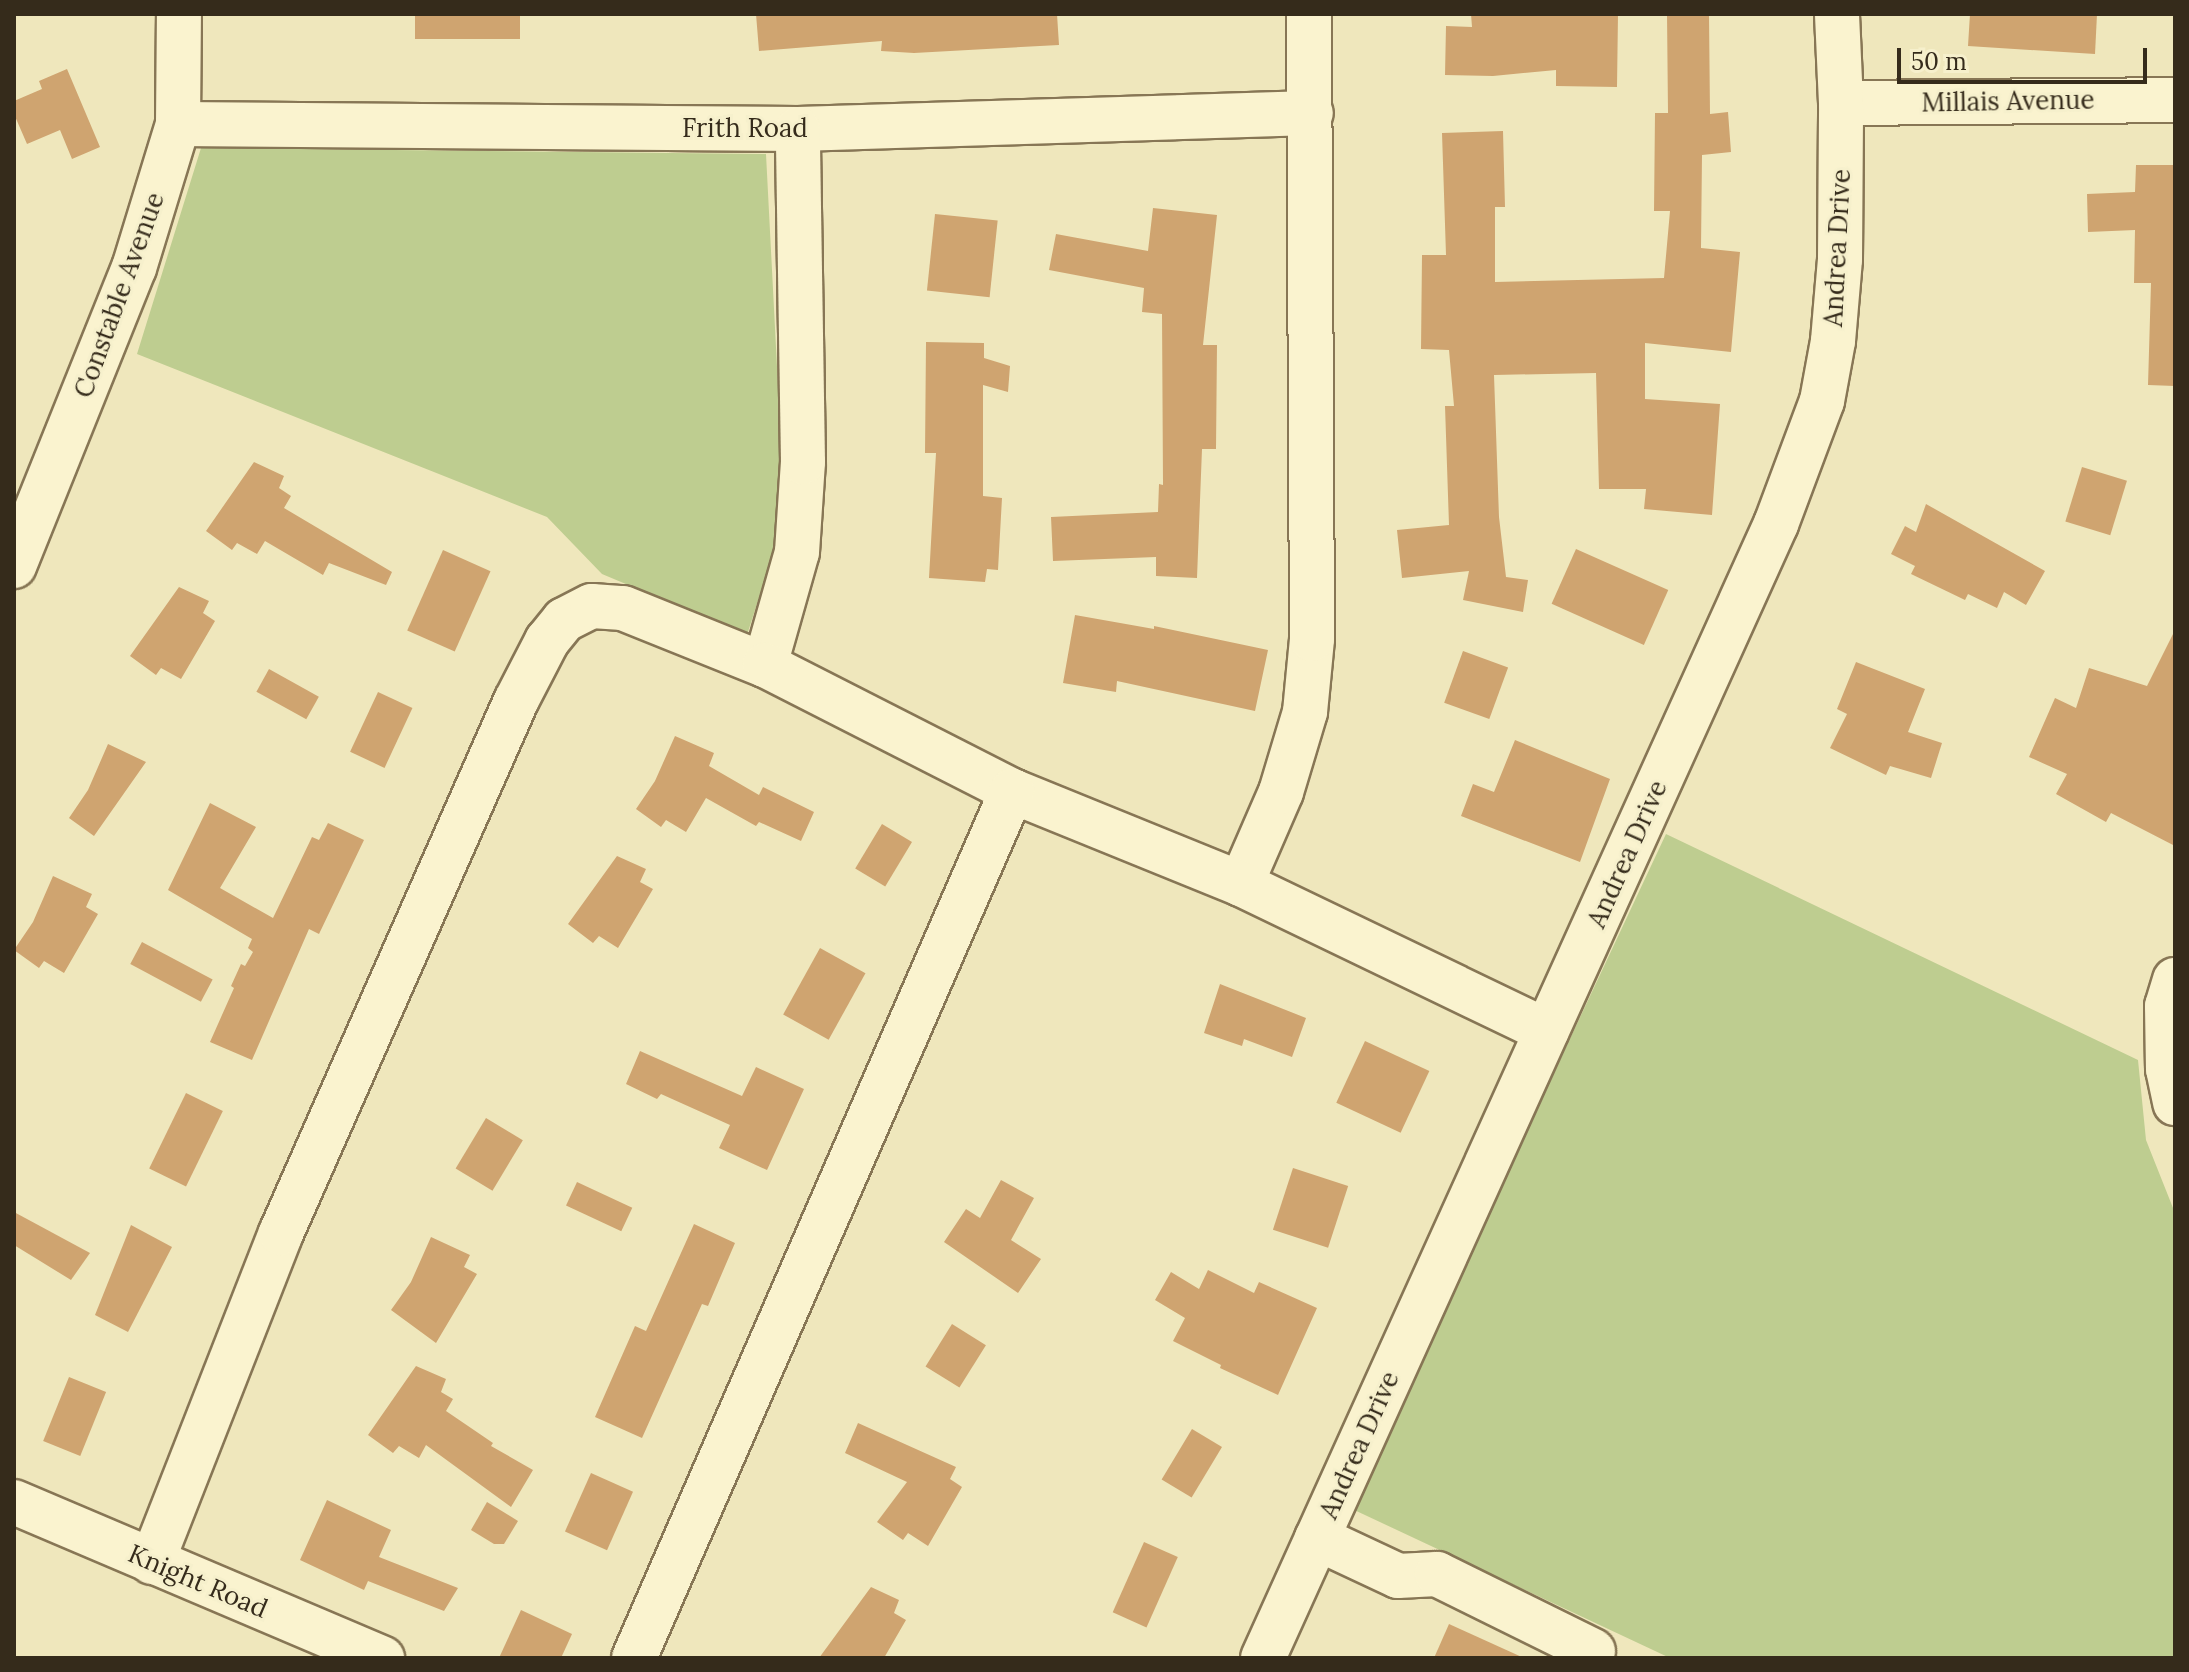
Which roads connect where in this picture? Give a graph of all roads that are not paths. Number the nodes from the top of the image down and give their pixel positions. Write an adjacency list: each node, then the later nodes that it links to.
1 (179, 14): 7 (street, Constable Avenue)
2 (1309, 14): 6 (street)
3 (1837, 14): 5 (street, Andrea Drive)
4 (2175, 100): 5 (street, Millais Avenue)
5 (1841, 103): 14 (street, Andrea Drive)
6 (1311, 113): 8 (street, Frith Road); 12 (street)
7 (178, 124): 8 (street, Frith Road); 9 (street, Constable Avenue)
8 (798, 129): 10 (street)
9 (14, 566)
10 (765, 665): 11 (street); 18 (street)
11 (1012, 791): 12 (street); 21 (street)
12 (1241, 884): 14 (street)
13 (2175, 980): 15 (street)
14 (1547, 1031): 17 (street, Andrea Drive)
15 (2175, 1103)
16 (14, 1502): 18 (street, Knight Road)
17 (1317, 1538): 19 (street); 22 (street, Andrea Drive)
18 (152, 1562): 20 (street, Knight Road)
19 (1593, 1651)
20 (382, 1658)
21 (634, 1658)
22 (1263, 1658)

